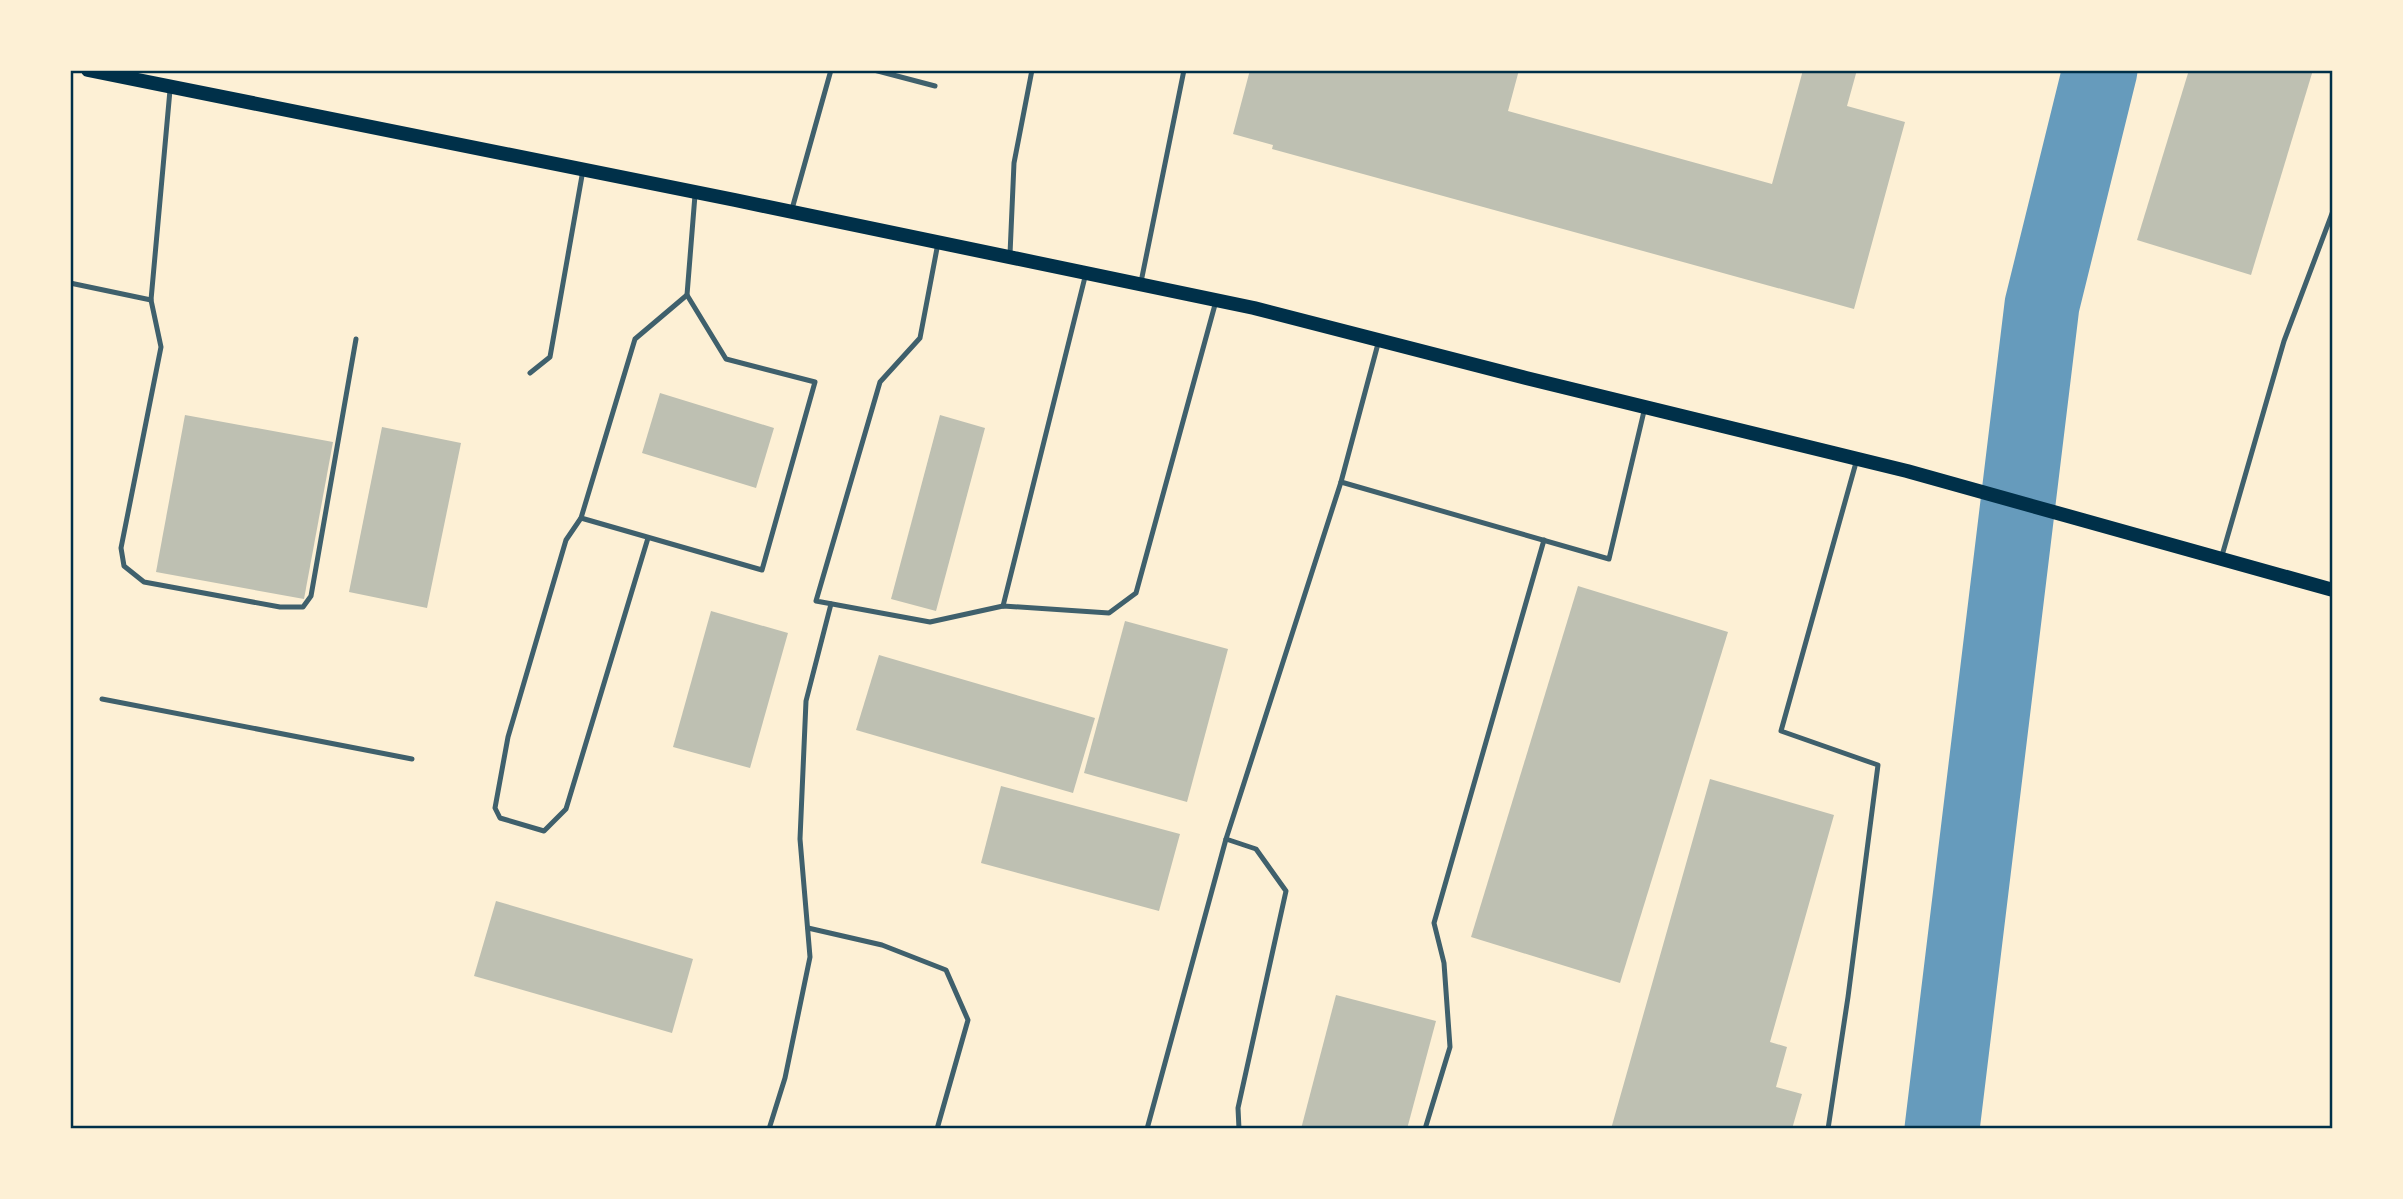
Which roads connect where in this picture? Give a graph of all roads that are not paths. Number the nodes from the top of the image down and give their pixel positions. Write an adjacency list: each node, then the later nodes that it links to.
1 (88, 70): 7 (main road)
2 (831, 70): 11 (lane)
3 (874, 70): 6 (lane)
4 (1032, 70): 13 (lane)
5 (1184, 70): 16 (lane)
6 (935, 86)
7 (170, 87): 8 (main road); 18 (lane)
8 (583, 170): 9 (main road); 22 (lane)
9 (695, 192): 11 (main road); 17 (lane)
10 (2333, 211): 29 (lane)
11 (791, 212): 12 (main road)
12 (938, 243): 13 (main road); 31 (lane)
13 (1010, 258): 14 (main road)
14 (1086, 274): 16 (main road); 32 (lane)
15 (70, 283): 18 (lane)
16 (1141, 285): 19 (main road)
17 (687, 295): 26 (lane); 27 (lane)
18 (151, 300): 20 (lane)
19 (1217, 300): 21 (main road); 32 (lane)
20 (355, 340)
21 (1379, 340): 23 (main road); 25 (lane)
22 (530, 373)
23 (1645, 407): 24 (main road); 28 (lane)
24 (1857, 459): 29 (main road); 42 (lane)
25 (1341, 482): 28 (lane); 35 (lane)
26 (581, 518): 27 (lane); 27 (lane)
27 (648, 538)
28 (1544, 540): 41 (lane)
29 (2221, 559): 30 (main road)
30 (2333, 590)
31 (831, 604): 32 (lane); 36 (lane)
32 (1003, 606)
33 (102, 699): 34 (lane)
34 (412, 759)
35 (1226, 839): 39 (lane); 40 (lane)
36 (807, 928): 37 (lane); 38 (lane)
37 (769, 1129)
38 (936, 1129)
39 (1147, 1129)
40 (1239, 1129)
41 (1425, 1129)
42 (1828, 1129)

